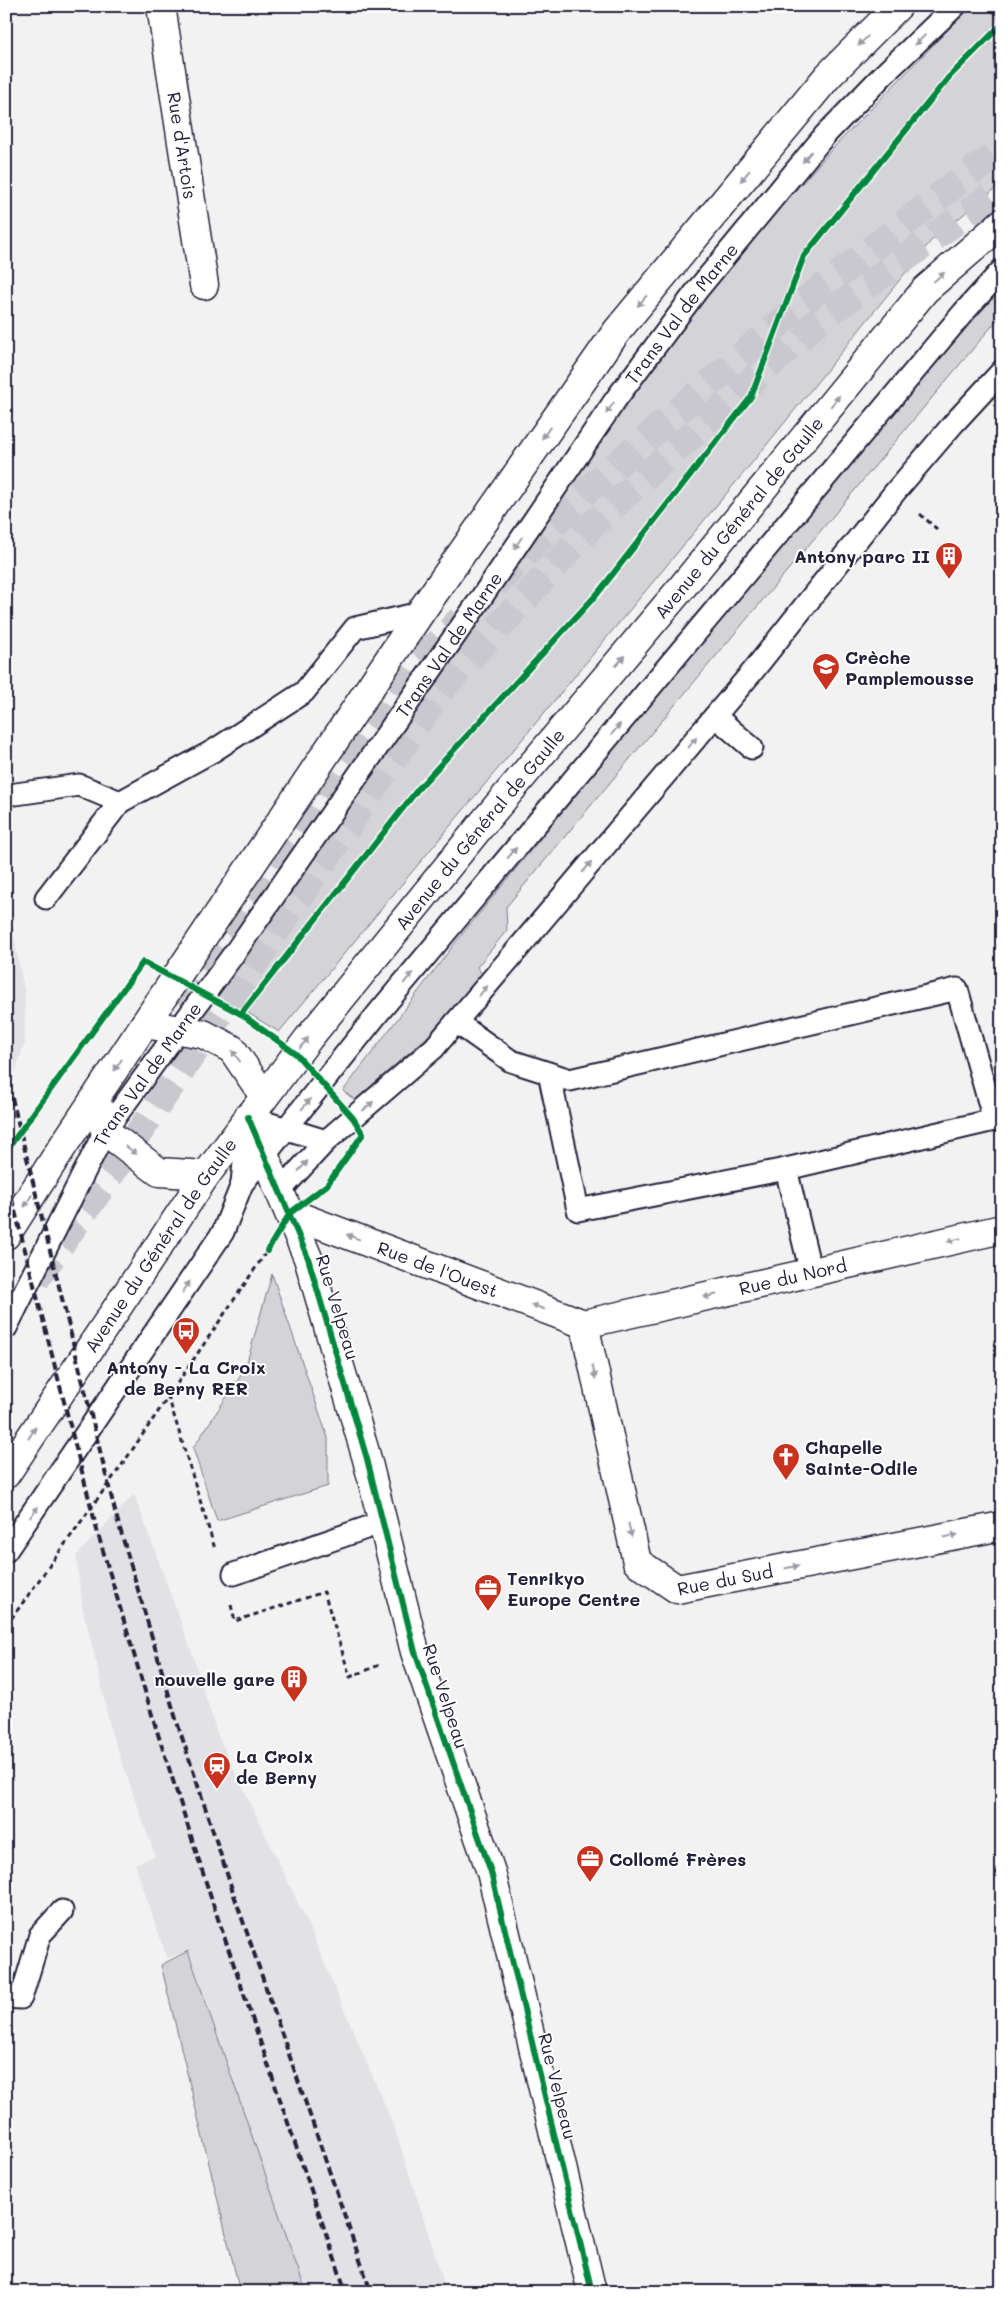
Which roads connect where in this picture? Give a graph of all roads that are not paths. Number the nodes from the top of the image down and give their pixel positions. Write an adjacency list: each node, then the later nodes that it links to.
1 (161, 6): 6 (main road, Rue d'Artois)
2 (898, 6): 8 (main road, one-way to 8)
3 (955, 6): 16 (lane, Trans Val de Marne, one-way to 16)
4 (1002, 223): 18 (main road, Avenue du Général de Gaulle, one-way to 4)
5 (1002, 270): 21 (lane, one-way to 5)
6 (204, 285)
7 (1002, 371): 9 (lane)
8 (420, 614): 12 (lane); 15 (main road)
9 (715, 716): 10 (lane); 14 (lane, one-way to 9)
10 (752, 748)
11 (16, 794): 12 (lane)
12 (120, 802): 13 (lane)
13 (46, 898)
14 (456, 1022): 17 (lane); 23 (lane, one-way to 14)
15 (145, 1024): 16 (main road); 19 (main road, one-way to 19)
16 (179, 1030): 18 (main road, one-way to 16); 22 (lane, Trans Val de Marne)
17 (549, 1073): 25 (lane); 25 (lane)
18 (264, 1096): 20 (main road, Avenue du Général de Gaulle)
19 (96, 1098): 22 (main road); 30 (main road, one-way to 30)
20 (248, 1117): 21 (lane); 24 (main road, Rue Velpeau); 26 (main road, Avenue du Général de Gaulle); 27 (lane)
21 (286, 1129): 23 (lane); 24 (lane)
22 (105, 1131): 26 (main road, one-way to 26); 33 (lane, Trans Val de Marne)
23 (326, 1141): 28 (lane, one-way to 23)
24 (265, 1156): 27 (lane); 28 (main road, Rue Velpeau)
25 (786, 1168): 31 (lane)
26 (206, 1175): 34 (main road, Avenue du Général de Gaulle, one-way to 26)
27 (242, 1184): 37 (lane, one-way to 27)
28 (285, 1202): 32 (main road, Rue de l'Ouest, one-way to 28); 35 (main road, Rue Velpeau)
29 (1002, 1229): 31 (main road, Rue du Nord, one-way to 31)
30 (6, 1235)
31 (811, 1273): 32 (main road, Rue du Nord, one-way to 32)
32 (584, 1324): 36 (main road, Rue du Sud, one-way to 36)
33 (6, 1328)
34 (6, 1474)
35 (383, 1522): 38 (lane); 41 (main road, Rue Velpeau)
36 (1002, 1526)
37 (6, 1552)
38 (234, 1574)
39 (62, 1911): 40 (lane)
40 (6, 1997)
41 (592, 2292)

